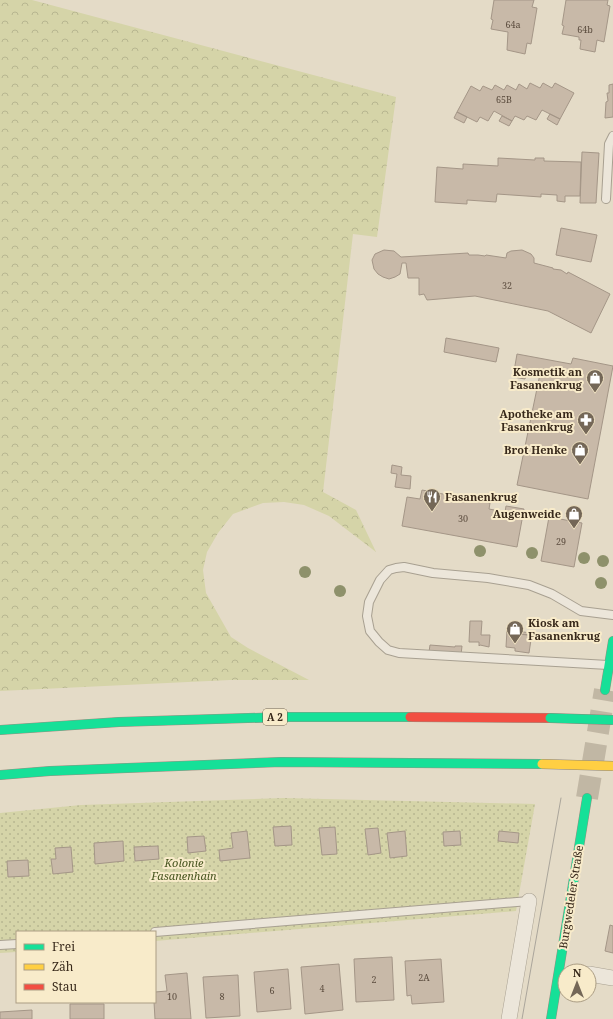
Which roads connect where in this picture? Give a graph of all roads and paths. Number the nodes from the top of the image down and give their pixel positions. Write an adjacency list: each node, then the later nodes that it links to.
1 (613, 136): 2 (lane)
2 (606, 199)
3 (613, 616): 5 (lane)
4 (613, 640): 5 (main road)
5 (609, 665): 6 (main road)
6 (605, 690)
7 (613, 720): 8 (main road, A 2, bridge)
8 (0, 730)
9 (613, 766): 10 (main road, bridge)
10 (0, 775)
11 (587, 798): 16 (main road, Burgwedeler Straße)
12 (529, 901): 13 (lane); 20 (street)
13 (156, 932)
14 (16, 944): 15 (lane)
15 (0, 945)
16 (567, 963)
17 (597, 975): 18 (street)
18 (613, 978)
19 (557, 999): 21 (main road, Burgwedeler Straße)
20 (509, 1019)
21 (551, 1019)

